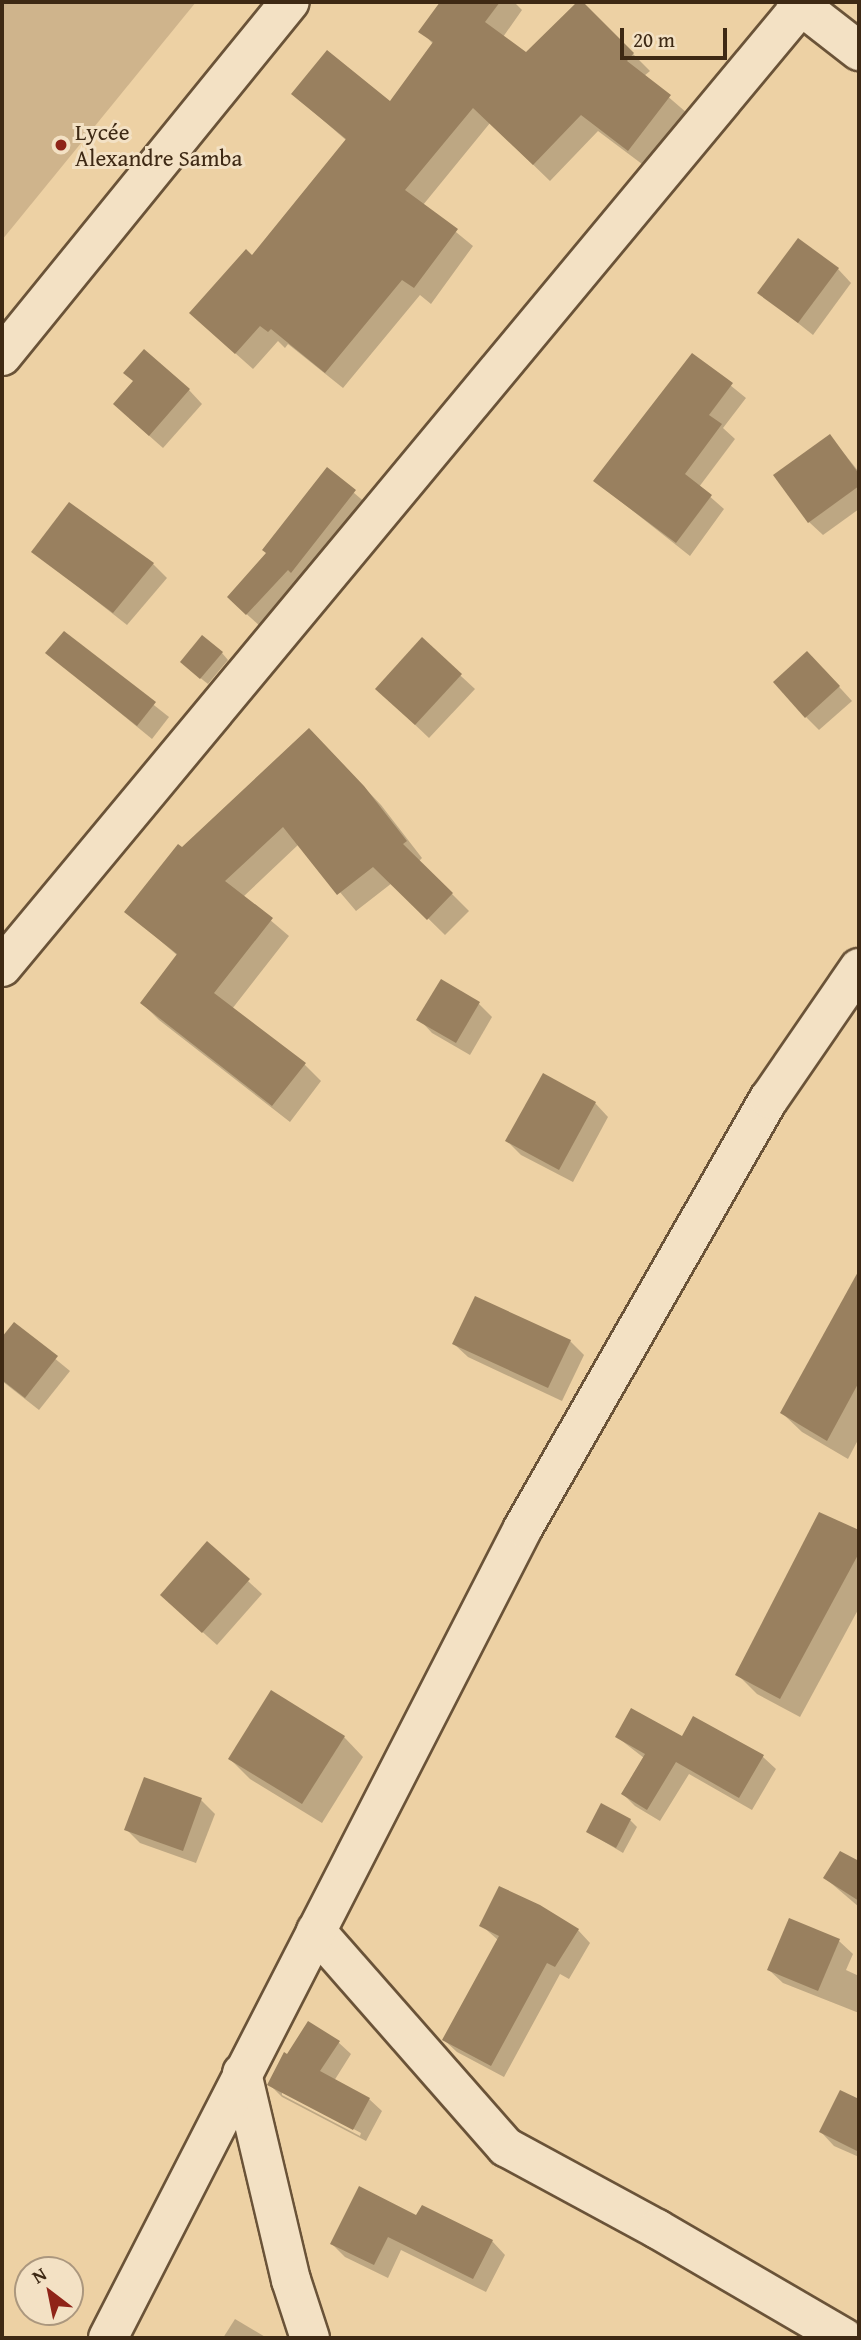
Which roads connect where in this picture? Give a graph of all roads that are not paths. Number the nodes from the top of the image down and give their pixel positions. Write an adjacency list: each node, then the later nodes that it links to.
1 (290, 2): 4 (street)
2 (800, 3): 3 (street); 5 (street)
3 (859, 51)
4 (2, 356)
5 (2, 967)
6 (859, 968): 7 (street)
7 (316, 1930): 8 (street); 11 (street)
8 (242, 2073): 9 (street); 10 (street)
9 (108, 2338)
10 (310, 2338)
11 (844, 2338)

